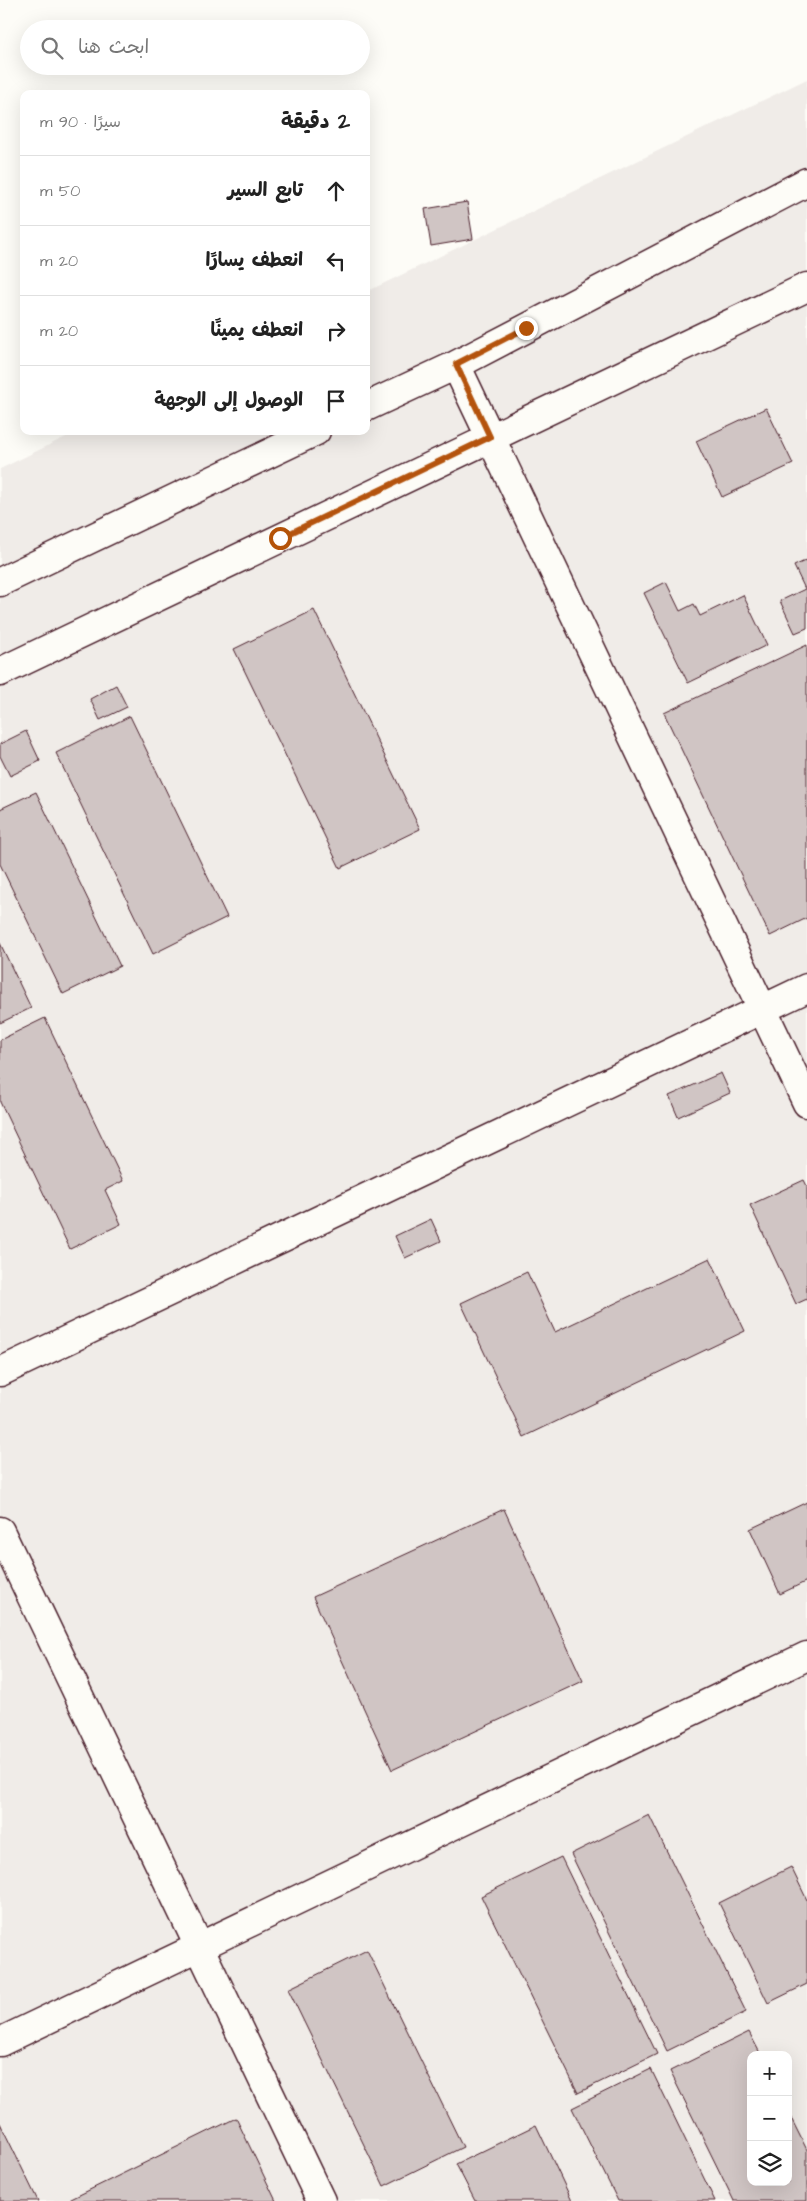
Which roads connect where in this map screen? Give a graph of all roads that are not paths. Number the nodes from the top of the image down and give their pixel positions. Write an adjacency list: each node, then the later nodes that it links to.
1 (807, 182): 3 (street)
2 (807, 287): 6 (street)
3 (456, 364): 4 (street); 6 (street)
4 (370, 406)
5 (308, 435): 7 (street)
6 (490, 437): 8 (street); 10 (street)
7 (0, 582)
8 (0, 672)
9 (807, 988): 10 (street)
10 (762, 1010): 11 (street); 12 (street)
11 (807, 1103)
12 (0, 1372)
13 (0, 1531): 15 (street)
14 (807, 1656): 15 (street)
15 (199, 1947): 16 (street); 17 (street)
16 (0, 2042)
17 (321, 2201)

